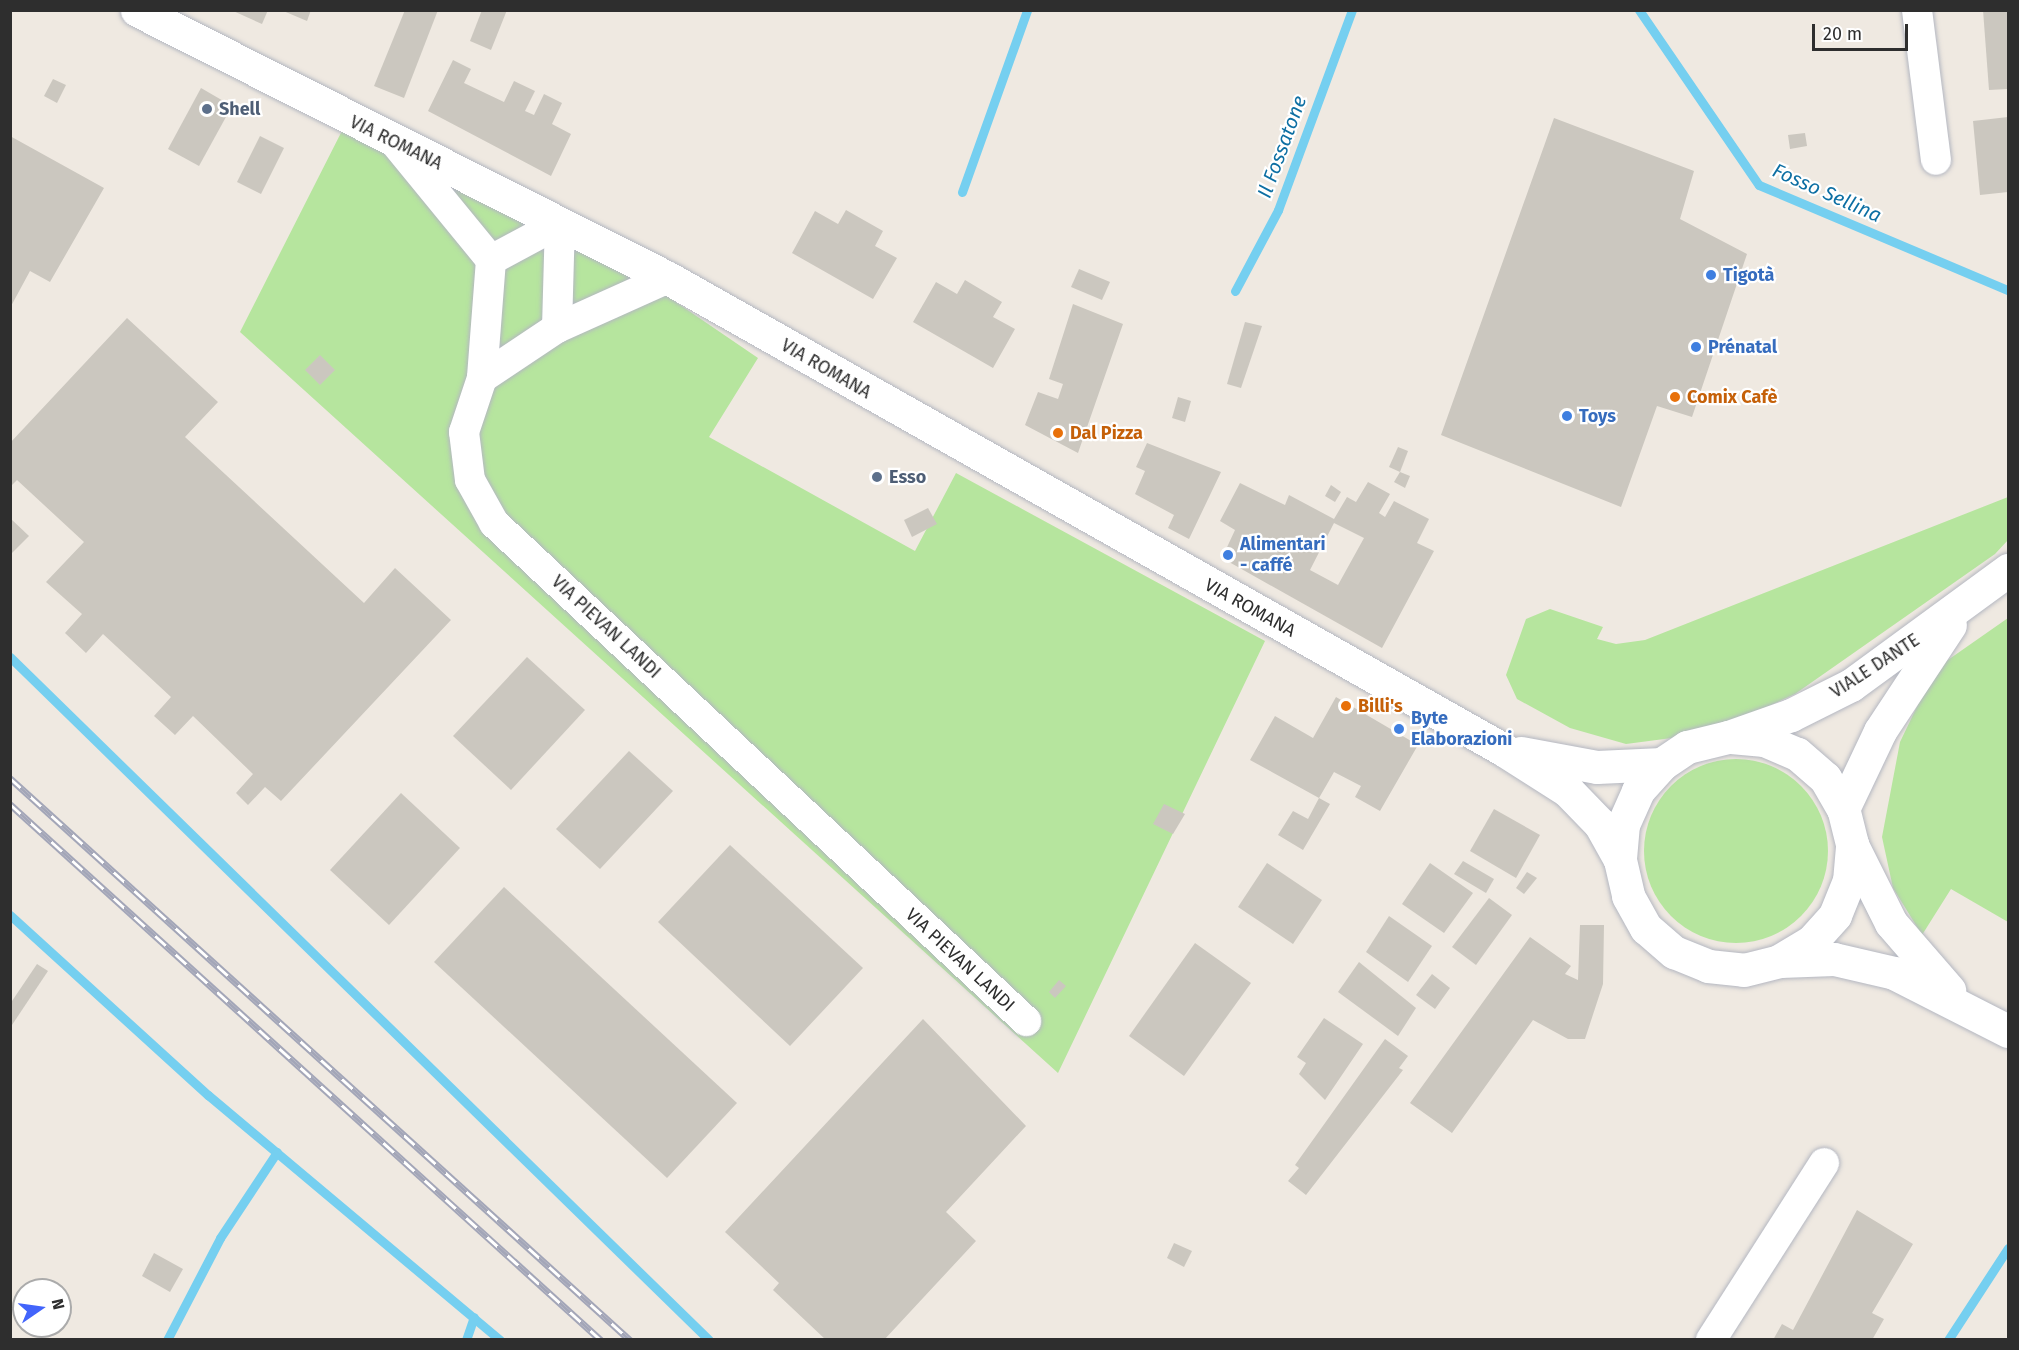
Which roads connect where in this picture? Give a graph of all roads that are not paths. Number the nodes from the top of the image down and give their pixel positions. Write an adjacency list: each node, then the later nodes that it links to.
1 (137, 10): 3 (main road, VIA ROMANA)
2 (1917, 10): 4 (street)
3 (396, 144): 5 (main road, VIA ROMANA); 6 (street)
4 (1936, 160)
5 (560, 223): 6 (street); 7 (main road, VIA ROMANA); 8 (street)
6 (491, 260): 9 (street, VIA PIEVAN LANDI)
7 (668, 278): 8 (street); 13 (main road, VIA ROMANA)
8 (557, 328): 9 (street)
9 (482, 378): 20 (street, VIA PIEVAN LANDI)
10 (2008, 570): 11 (main road, VIALE DANTE)
11 (1963, 607): 12 (main road, VIALE DANTE); 15 (main road)
12 (1728, 737): 14 (main road); 15 (main road)
13 (1504, 750): 14 (main road); 17 (main road, VIA ROMANA)
14 (1662, 764): 17 (main road)
15 (1843, 809): 16 (main road)
16 (1852, 844): 18 (main road); 19 (main road)
17 (1620, 861): 18 (main road)
18 (1779, 962): 19 (main road)
19 (1970, 1009): 21 (main road)
20 (1026, 1021)
21 (2008, 1031)
22 (1824, 1163): 23 (street)
23 (1711, 1340)

